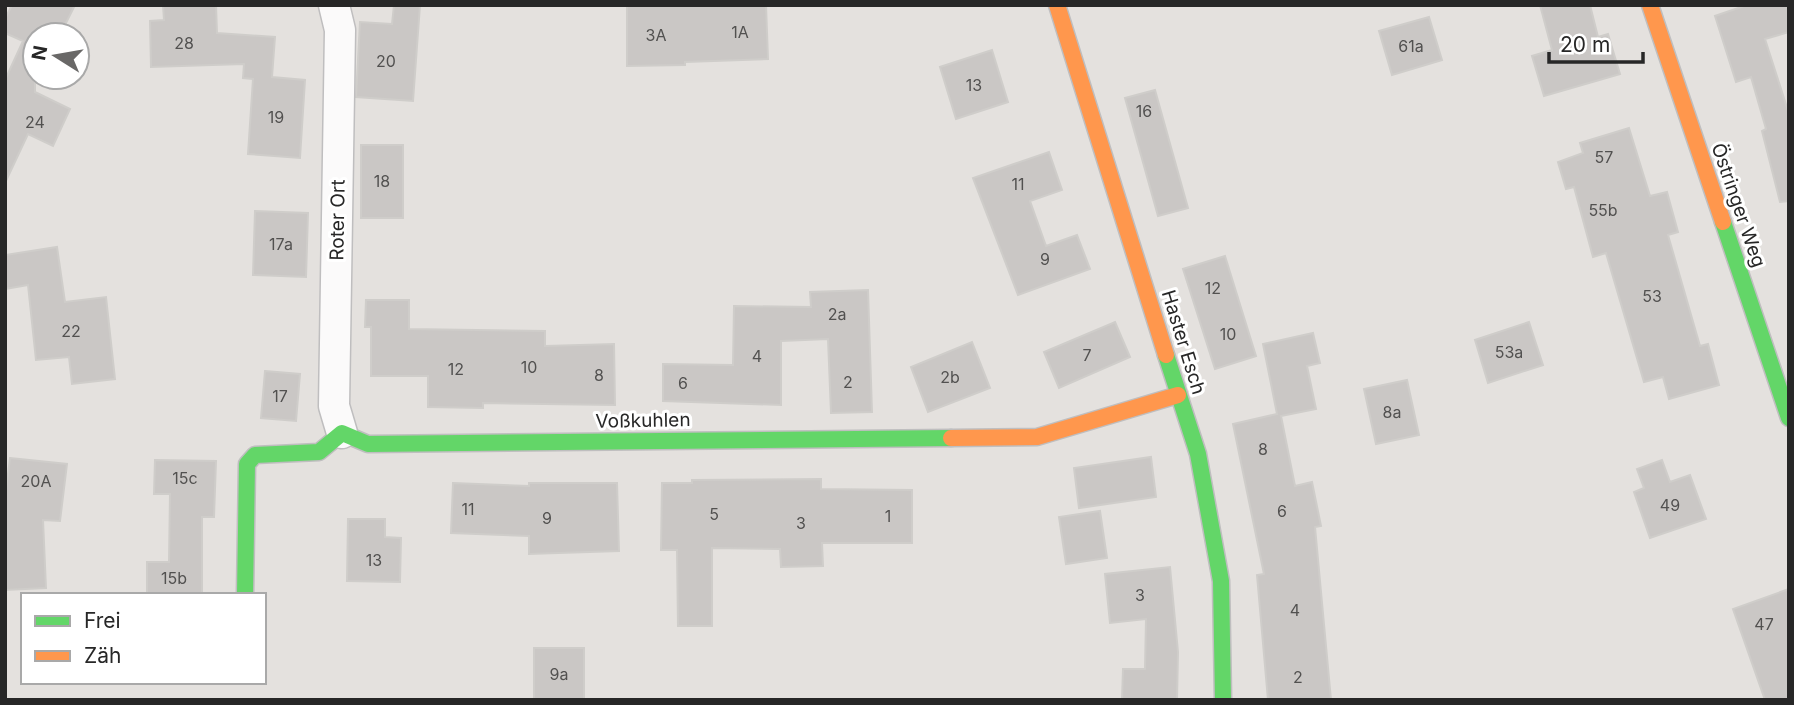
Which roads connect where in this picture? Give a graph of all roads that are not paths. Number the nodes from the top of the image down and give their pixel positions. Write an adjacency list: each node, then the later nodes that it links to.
1 (334, 5): 6 (street, Roter Ort)
2 (1057, 5): 4 (street, Haster Esch)
3 (1650, 5): 5 (street, Östringer Weg)
4 (1178, 395): 6 (street, Voßkuhlen); 8 (street, Haster Esch)
5 (1789, 418)
6 (342, 433): 7 (street)
7 (245, 593)
8 (1223, 700)

